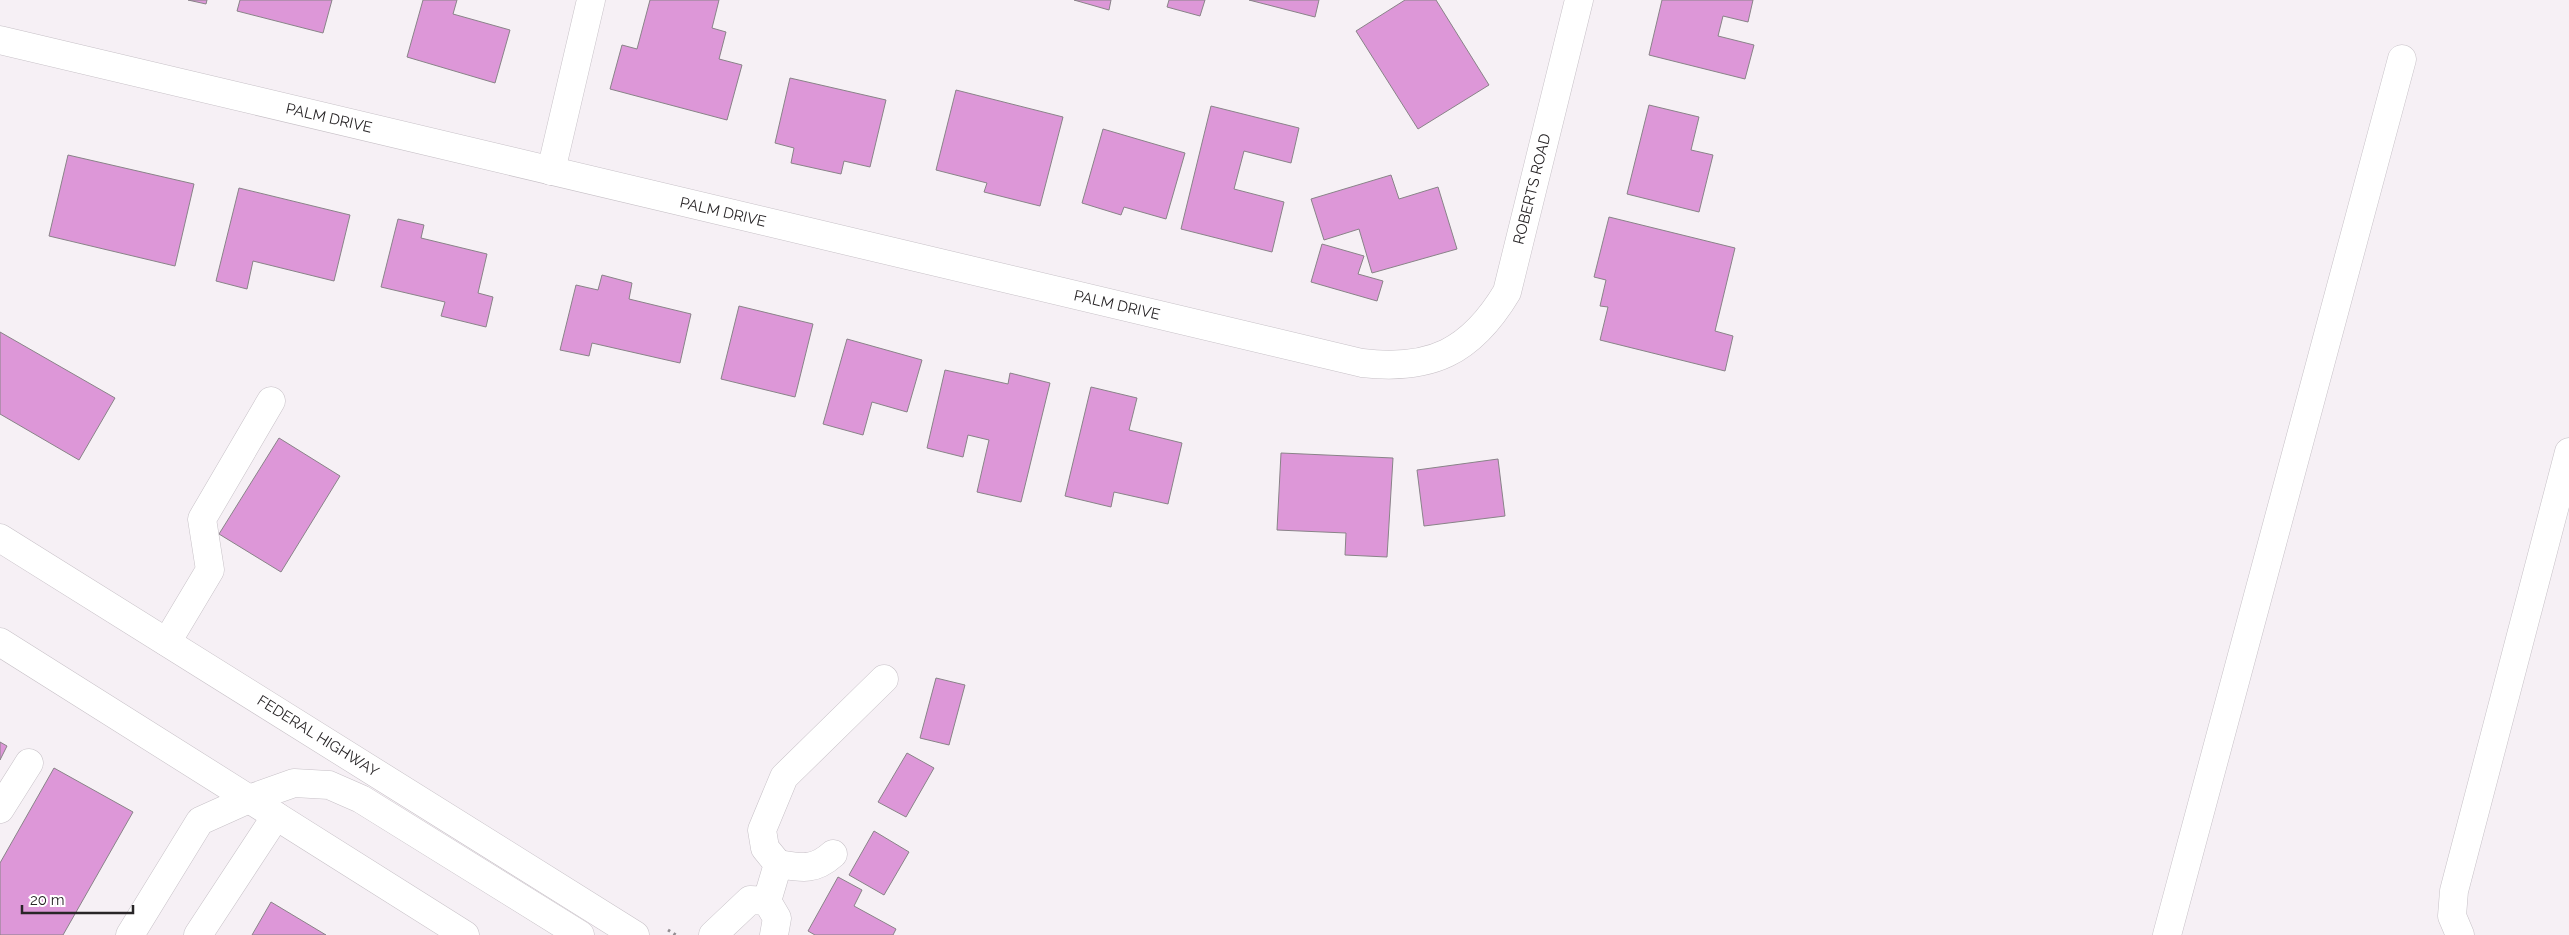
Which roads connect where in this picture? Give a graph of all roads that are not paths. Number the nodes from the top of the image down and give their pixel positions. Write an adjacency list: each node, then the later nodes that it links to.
1 (591, 0): 5 (street)
2 (1579, 0): 6 (street, ROBERTS ROAD)
3 (0, 40): 5 (street, PALM DRIVE)
4 (2402, 59): 27 (street)
5 (551, 171): 6 (street, PALM DRIVE)
6 (1447, 354)
7 (271, 401): 11 (street)
8 (2569, 452): 28 (street)
9 (0, 538): 11 (street, FEDERAL HIGHWAY)
10 (0, 642): 14 (street)
11 (167, 642): 24 (street, FEDERAL HIGHWAY)
12 (884, 679): 18 (street)
13 (29, 763): 15 (street)
14 (249, 799): 16 (street); 20 (street); 23 (street)
15 (0, 809)
16 (276, 816): 21 (street); 22 (street)
17 (833, 854): 18 (street)
18 (778, 864): 19 (street)
19 (767, 901): 25 (street); 26 (street)
20 (130, 935)
21 (198, 935)
22 (465, 935)
23 (580, 935)
24 (635, 935)
25 (713, 935)
26 (774, 935)
27 (2167, 935)
28 (2460, 935)

